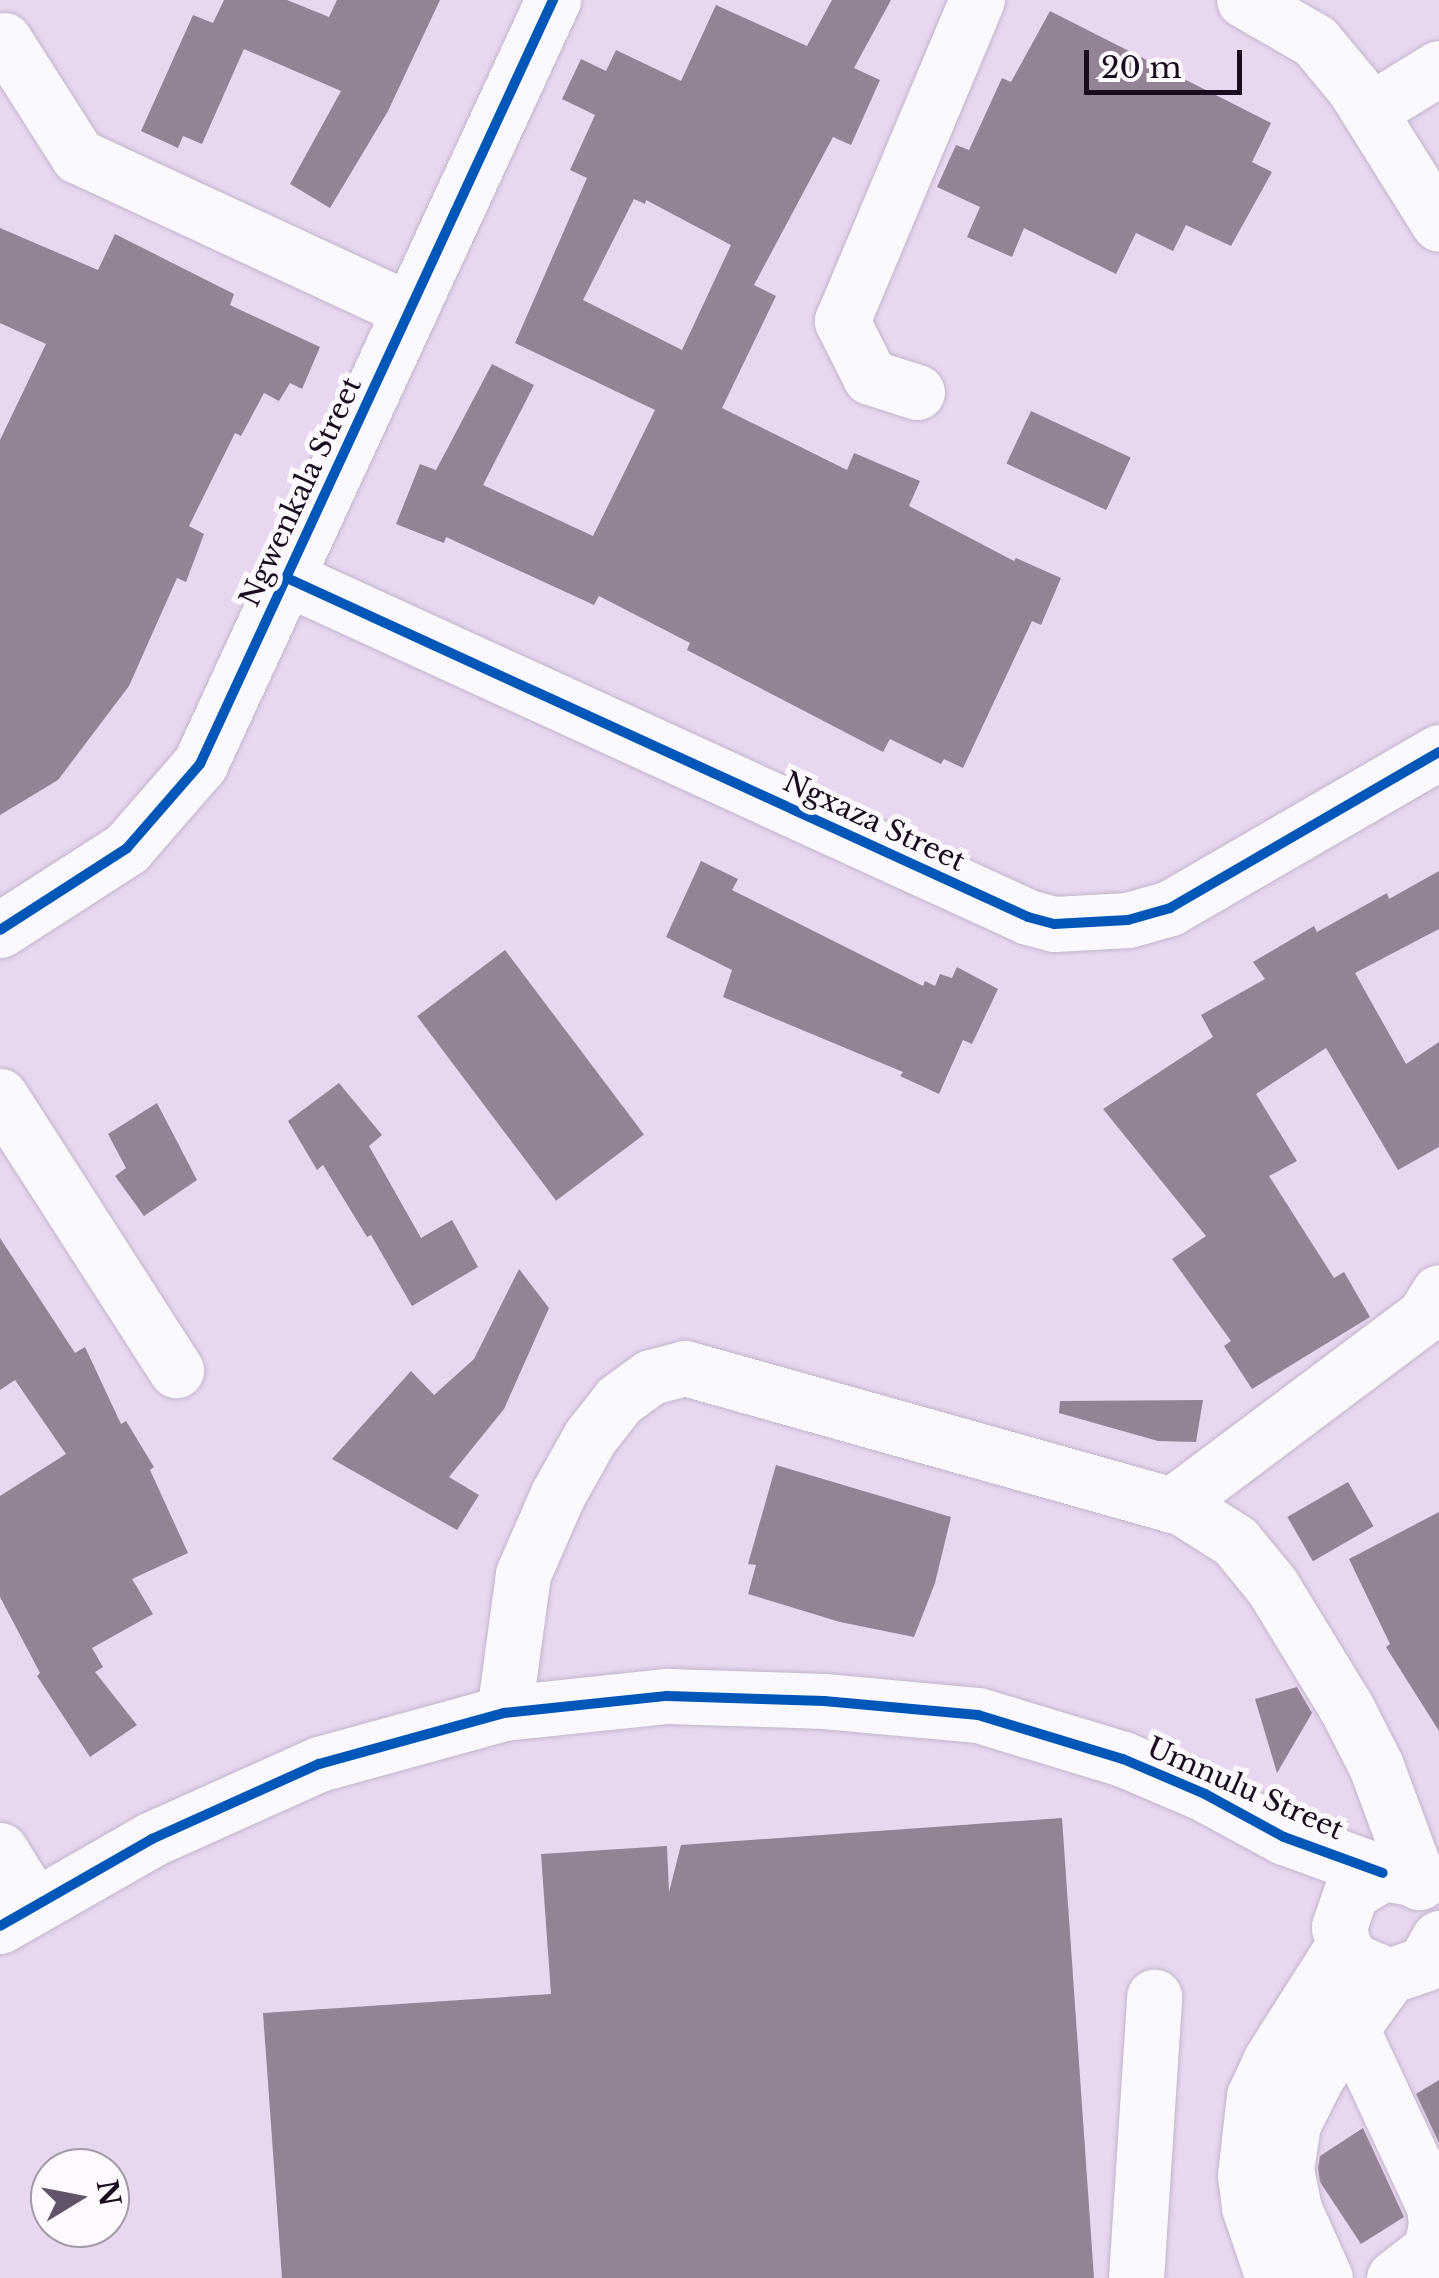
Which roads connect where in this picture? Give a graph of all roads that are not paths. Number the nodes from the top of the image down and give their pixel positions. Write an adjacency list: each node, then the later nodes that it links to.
1 (553, 0): 8 (street, Ngwenkala Street)
2 (976, 0): 9 (street)
3 (1244, 0): 6 (street)
4 (4, 40): 8 (street)
5 (1439, 68): 6 (street)
6 (1369, 110): 7 (street)
7 (1439, 224)
8 (410, 310): 10 (street, Ngwenkala Street)
9 (916, 392)
10 (287, 578): 11 (street, Ngxaza Street); 12 (street, Ngwenkala Street)
11 (1439, 752)
12 (0, 930)
13 (0, 1096): 15 (street)
14 (1439, 1292): 16 (street)
15 (176, 1370)
16 (1172, 1505): 17 (street); 20 (street)
17 (504, 1712): 18 (street, Umnulu Street); 21 (street, Umnulu Street)
18 (1284, 1838): 20 (street, Umnulu Street); 22 (street, Umnulu Street)
19 (0, 1850): 21 (street)
20 (1414, 1888): 22 (street)
21 (17, 1916)
22 (1343, 1927): 23 (street, Umnulu Street); 27 (street)
23 (1423, 1962): 25 (street)
24 (1154, 1997): 26 (street)
25 (1350, 2026): 28 (street); 29 (street)
26 (1136, 2278)
27 (1273, 2278)
28 (1324, 2278)
29 (1394, 2278)

